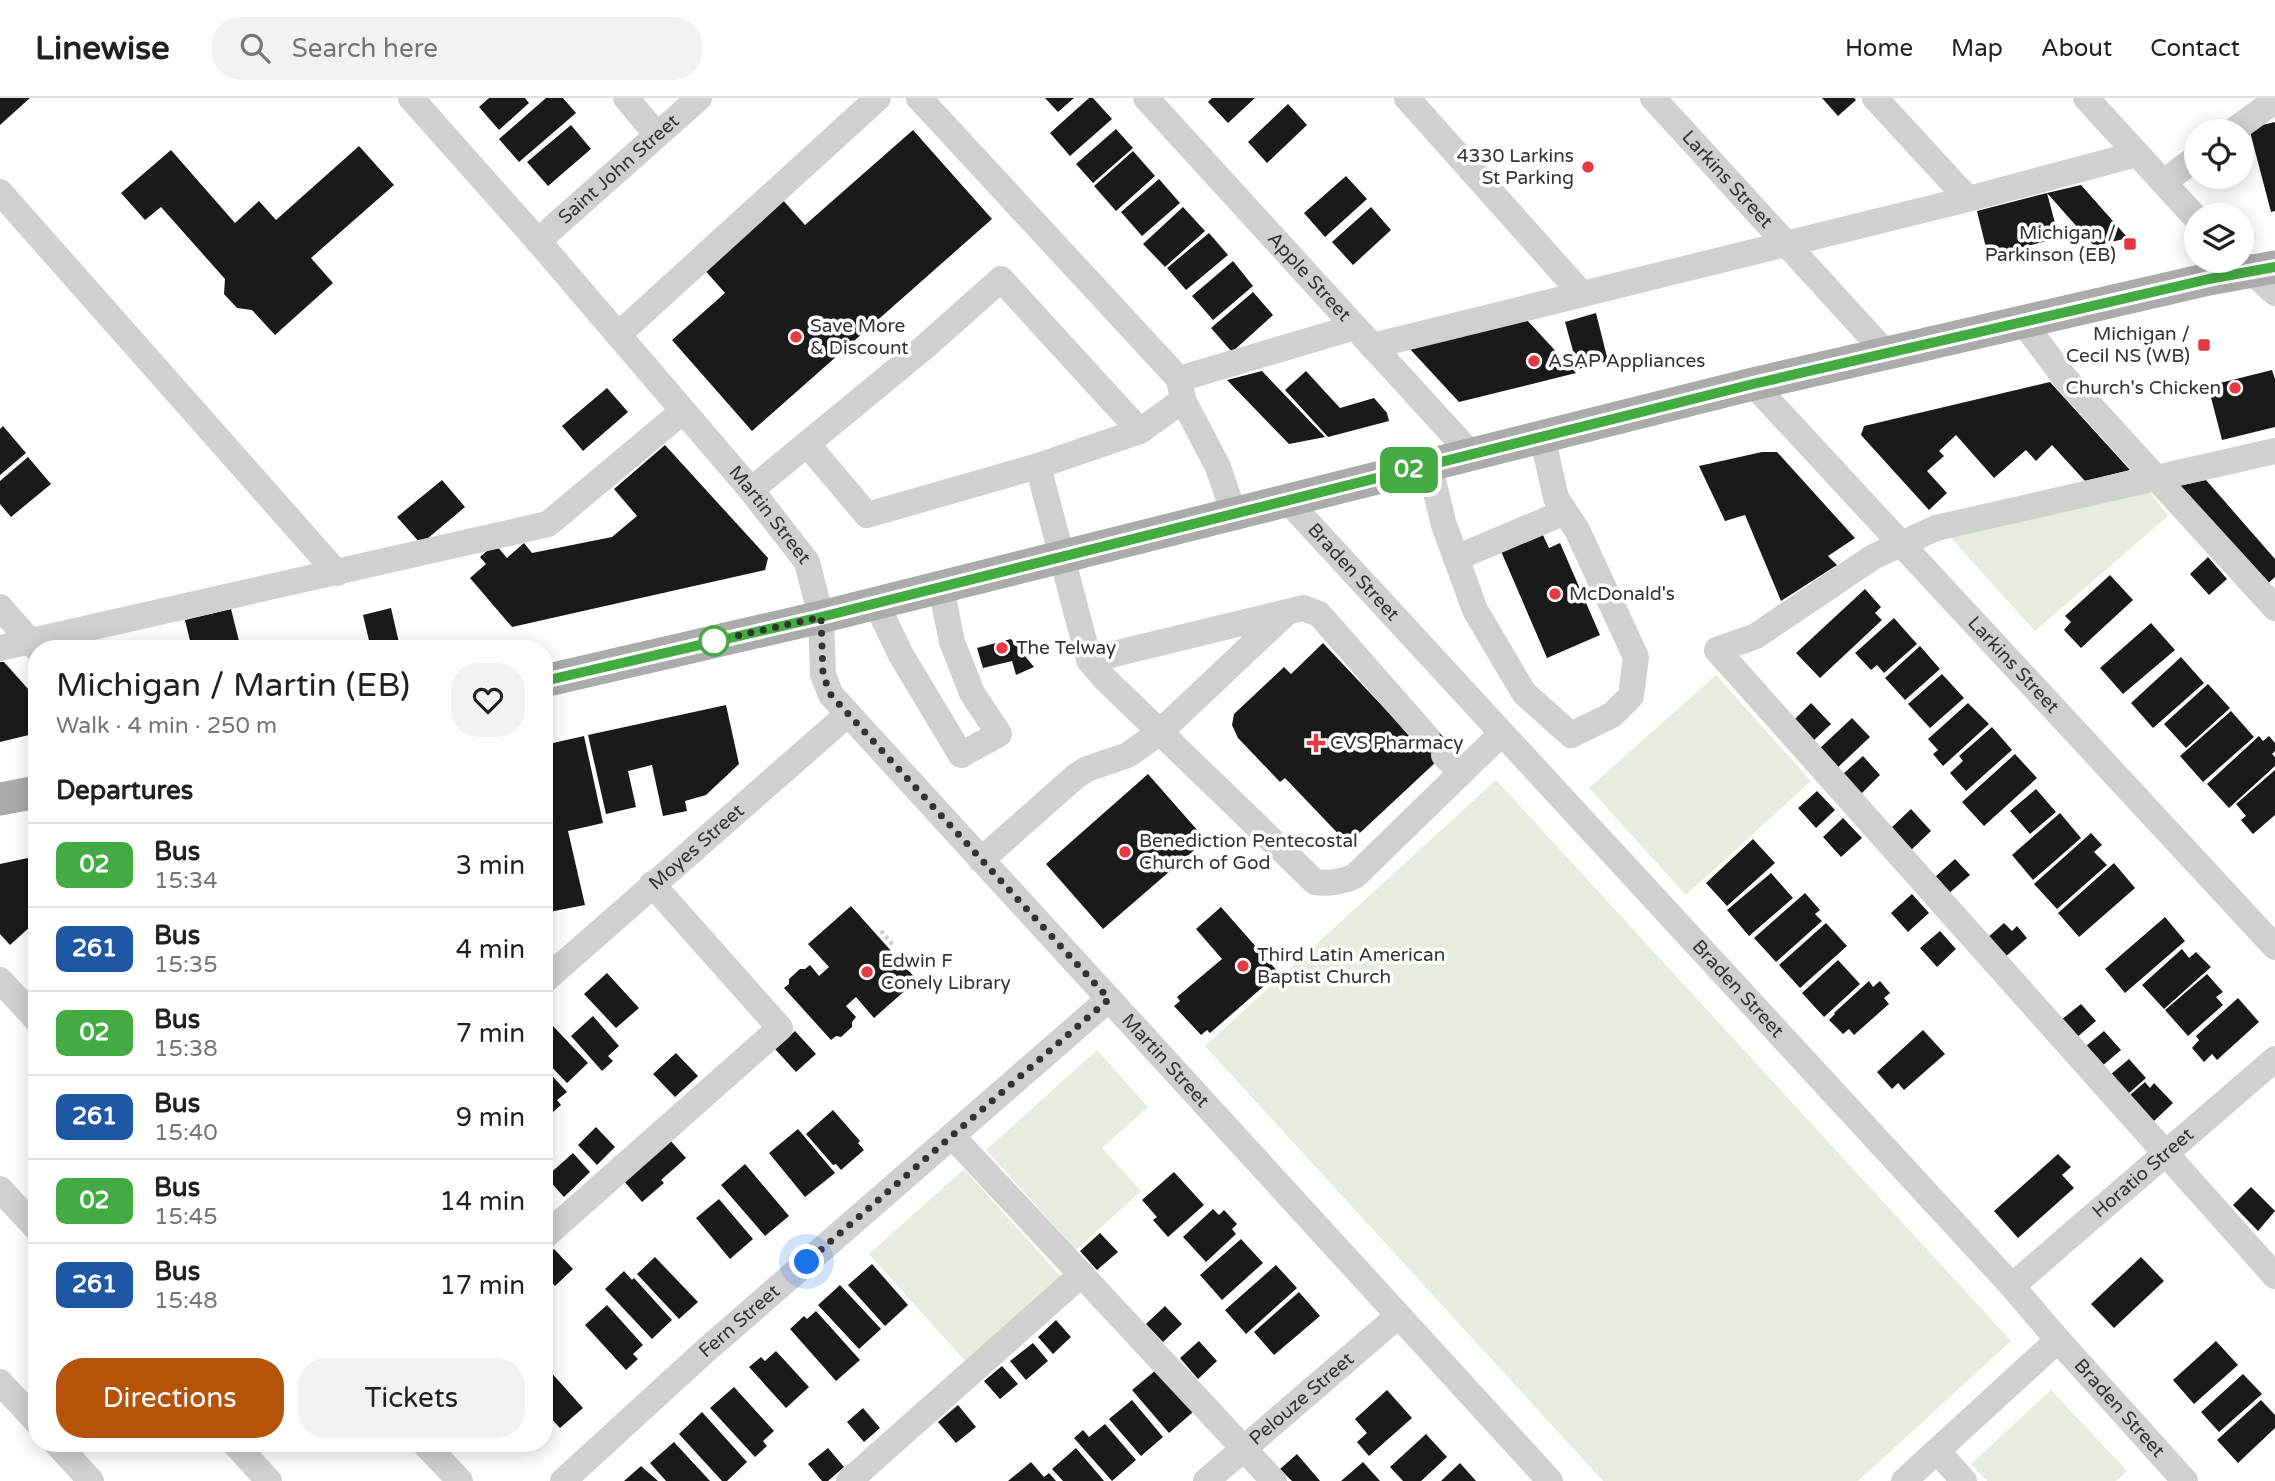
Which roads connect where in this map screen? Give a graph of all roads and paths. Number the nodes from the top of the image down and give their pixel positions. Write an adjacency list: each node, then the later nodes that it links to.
1 (411, 98): 20 (street, Martin Street)
2 (626, 98): 13 (street)
3 (699, 98): 13 (street, Saint John Street)
4 (878, 98): 25 (street)
5 (919, 98): 29 (street)
6 (1146, 98): 26 (street, Apple Street)
7 (1407, 98): 23 (street)
8 (1653, 98): 21 (street, Larkins Street)
9 (1875, 98): 18 (street)
10 (2087, 98): 14 (street)
11 (2270, 102): 12 (street)
12 (2248, 119)
13 (657, 135): 20 (street, Saint John Street)
14 (2137, 154): 16 (street); 18 (street)
15 (2184, 167): 16 (street)
16 (2164, 182): 19 (street)
17 (0, 191): 46 (street)
18 (1968, 199): 21 (street)
19 (2184, 204)
20 (538, 242): 25 (street, Martin Street)
21 (1786, 242): 23 (street); 27 (street, Larkins Street)
22 (2260, 273): 24 (main road)
23 (1581, 293): 26 (street)
24 (2023, 322): 27 (main road); 38 (street)
25 (618, 335): 30 (street, Martin Street)
26 (1363, 337): 29 (street); 35 (street, Apple Street)
27 (1886, 353): 28 (main road)
28 (1753, 384): 32 (main road); 43 (street, Larkins Street)
29 (1181, 390): 31 (street); 42 (street)
30 (683, 411): 39 (street, Martin Street); 46 (street)
31 (1140, 432): 33 (street); 37 (street)
32 (1542, 436): 35 (main road); 41 (street)
33 (807, 444): 37 (street); 39 (street)
34 (2275, 451): 38 (street)
35 (1471, 454): 36 (main road)
36 (1429, 464): 40 (main road); 45 (street)
37 (1038, 466): 44 (street)
38 (2158, 478): 43 (street); 50 (street)
39 (751, 490): 52 (street, Martin Street)
40 (1287, 500): 42 (main road); 61 (street, Braden Street)
41 (1565, 512): 45 (street); 45 (street)
42 (1234, 514): 44 (main road)
43 (1901, 543): 69 (street, Larkins Street); 76 (street)
44 (1063, 557): 47 (main road); 57 (street)
45 (1456, 558)
46 (337, 573): 54 (street)
47 (941, 587): 48 (main road); 48 (street)
48 (876, 603): 52 (main road)
49 (0, 607): 53 (street)
50 (2275, 608)
51 (1287, 612): 57 (street); 60 (street); 62 (street)
52 (821, 617): 58 (main road); 59 (street, Martin Street)
53 (29, 640)
54 (54, 640)
55 (28, 645): 56 (street)
56 (0, 648)
57 (1089, 660): 60 (street)
58 (553, 679)
59 (848, 713): 65 (street, Martin Street); 66 (street, Moyes Street)
60 (1160, 732): 62 (street); 65 (street)
61 (1501, 734): 62 (street); 82 (street, Braden Street)
62 (1444, 755)
63 (28, 794): 64 (main road)
64 (0, 799)
65 (981, 860): 72 (street, Martin Street)
66 (652, 884): 70 (street, Moyes Street); 79 (street)
67 (881, 931): 68 (path)
68 (893, 945)
69 (2275, 947)
70 (553, 973)
71 (0, 980): 73 (street)
72 (1109, 999): 75 (street, Fern Street); 83 (street, Martin Street)
73 (24, 1008)
74 (2275, 1059): 76 (street, Horatio Street)
75 (951, 1136): 80 (street); 95 (street, Fern Street)
76 (2164, 1154): 81 (street); 82 (street, Horatio Street)
77 (0, 1189): 78 (street)
78 (28, 1219)
79 (553, 1229)
80 (1082, 1274): 87 (street); 96 (street)
81 (2275, 1276)
82 (2012, 1286): 84 (street, Braden Street)
83 (1398, 1315): 87 (street, Pelouze Street); 99 (street, Martin Street)
84 (2057, 1340): 88 (street); 102 (street, Braden Street)
85 (0, 1382): 86 (street)
86 (28, 1412)
87 (1244, 1448): 97 (street, Pelouze Street); 98 (street)
88 (1937, 1451): 100 (street); 101 (street)
89 (64, 1452): 92 (street)
90 (242, 1452): 93 (street)
91 (433, 1452): 94 (street)
92 (91, 1481)
93 (269, 1481)
94 (460, 1481)
95 (563, 1481)
96 (849, 1481)
97 (1206, 1481)
98 (1274, 1481)
99 (1550, 1481)
100 (1904, 1481)
101 (1964, 1481)
102 (2185, 1481)

